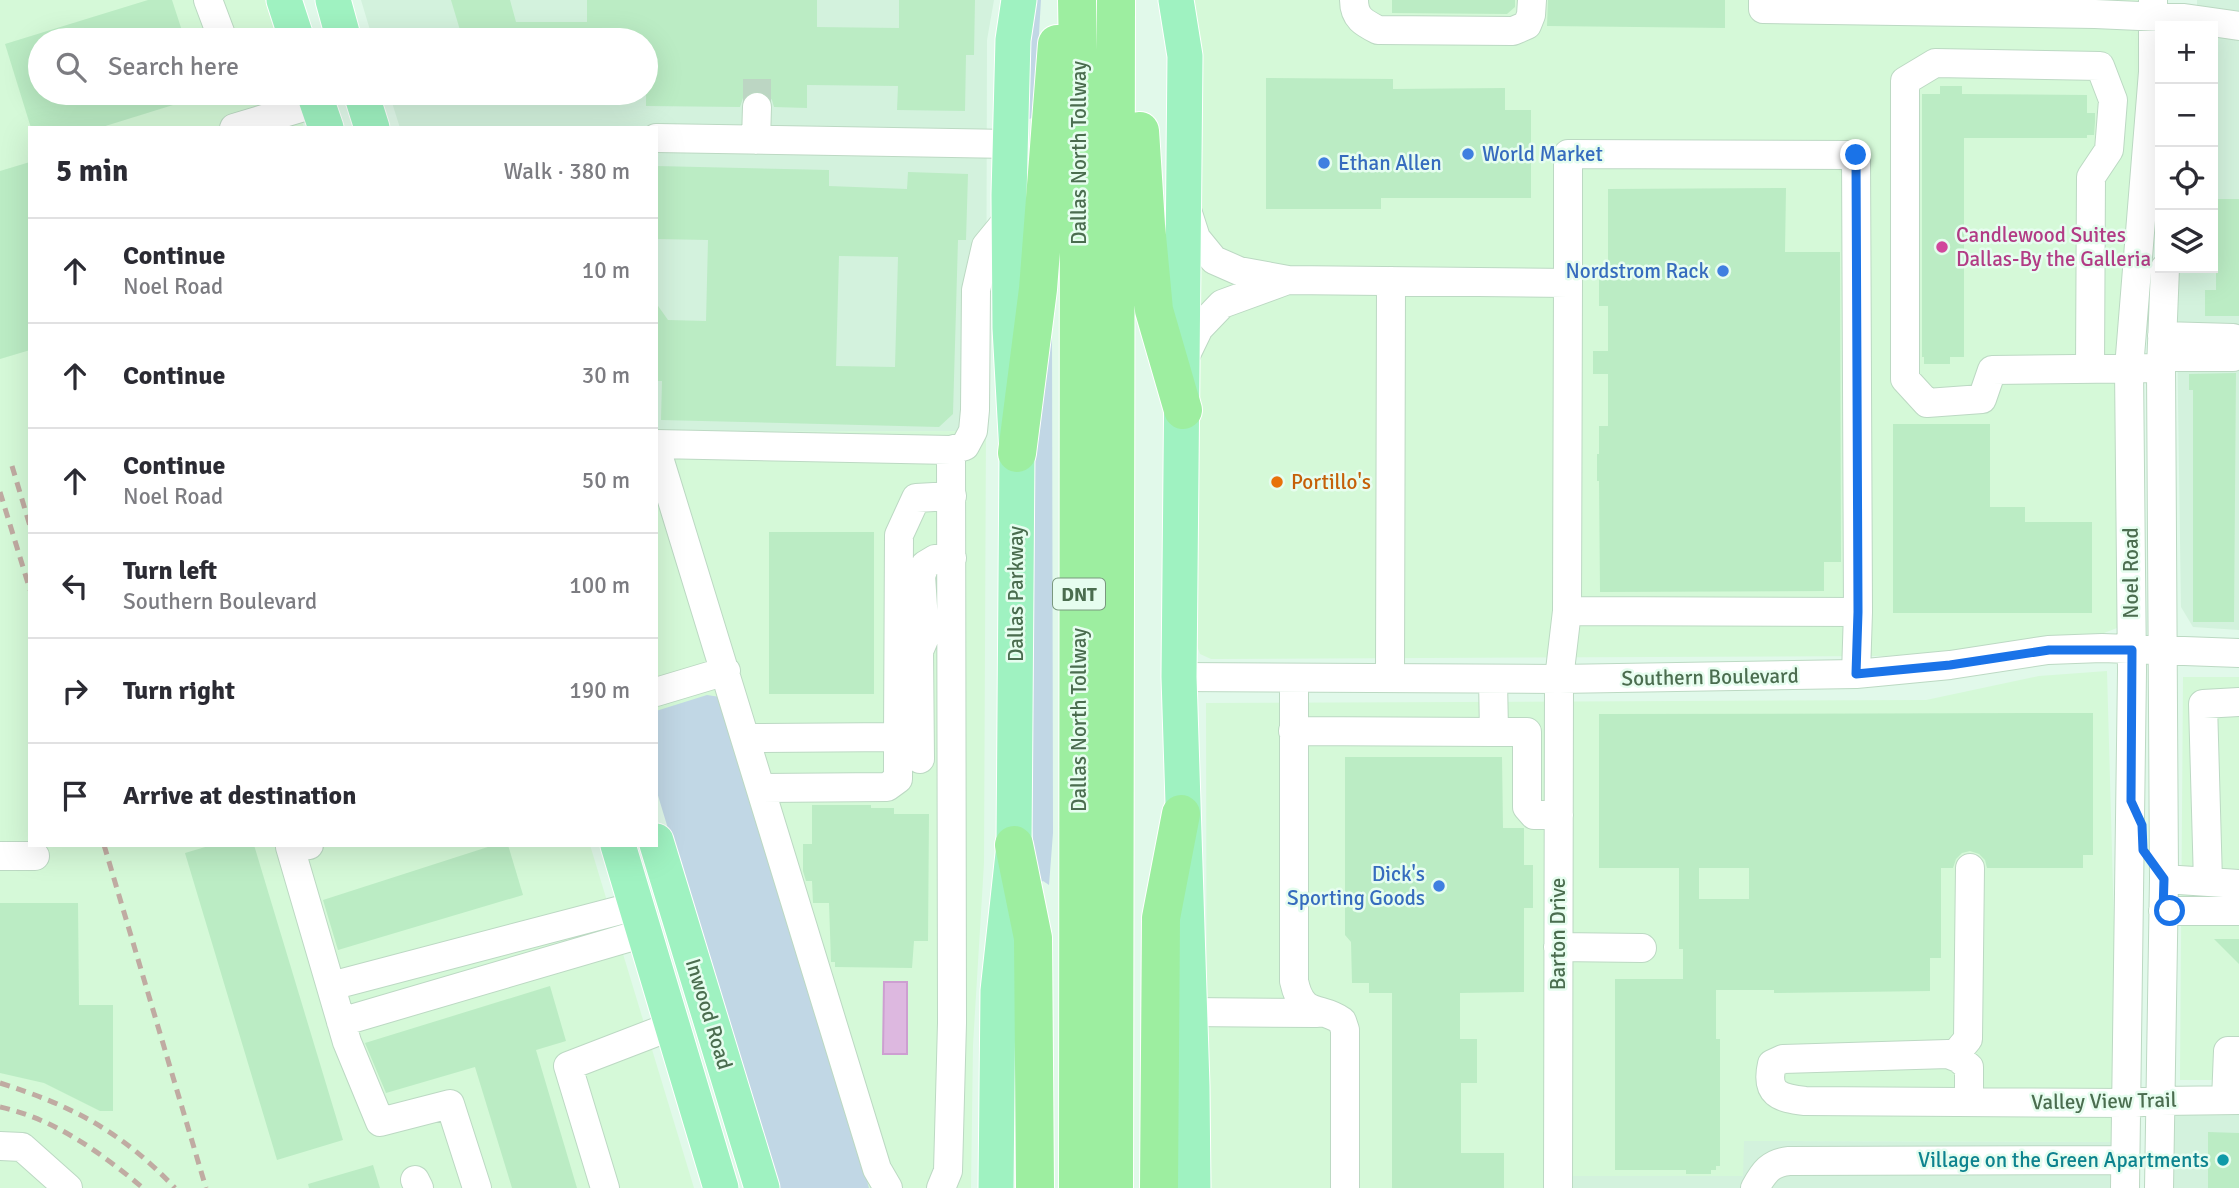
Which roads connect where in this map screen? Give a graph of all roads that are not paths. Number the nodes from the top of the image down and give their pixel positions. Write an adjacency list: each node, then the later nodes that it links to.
1 (208, 0): 20 (street)
2 (285, 0): 21 (main road)
3 (333, 0): 22 (main road)
4 (1019, 0): 30 (main road, Dallas Parkway)
5 (1063, 0): 47 (highway)
6 (1077, 0): 115 (highway, Dallas North Tollway / DNT)
7 (1116, 0): 116 (highway, Dallas North Tollway / DNT)
8 (1133, 0): 43 (highway)
9 (1176, 0): 31 (main road)
10 (1354, 0): 11 (street)
11 (1532, 0)
12 (1763, 0): 13 (street)
13 (1809, 5): 14 (street)
14 (1989, 6): 15 (street)
15 (2094, 7): 17 (street)
16 (2239, 8): 18 (street)
17 (2153, 9): 18 (street); 41 (street, Noel Road)
18 (2183, 15): 19 (street)
19 (2239, 26)
20 (218, 28)
21 (293, 28)
22 (341, 28)
23 (365, 105): 27 (main road)
24 (757, 107): 29 (street)
25 (319, 108): 26 (street)
26 (242, 126)
27 (371, 126)
28 (658, 138): 29 (street)
29 (756, 140): 30 (street)
30 (1010, 144): 32 (main road, Dallas Parkway)
31 (1184, 198): 34 (street); 40 (main road)
32 (1009, 218): 45 (street); 47 (main road, Dallas Parkway)
33 (2165, 273): 38 (street, Noel Road)
34 (1288, 280): 35 (street); 40 (street)
35 (1391, 281): 36 (street); 61 (street)
36 (1568, 283): 51 (street, Barton Drive); 52 (street, Barton Drive)
37 (2239, 342): 38 (street)
38 (2162, 353): 39 (street); 41 (street); 54 (street, Noel Road)
39 (2239, 353)
40 (1183, 361): 43 (main road)
41 (2129, 368): 42 (street); 53 (street, Noel Road)
42 (2090, 369): 42 (street)
43 (1183, 410): 59 (main road)
44 (658, 446): 45 (street)
45 (951, 450): 48 (street)
46 (658, 452): 57 (street)
47 (1017, 453): 75 (main road, Dallas Parkway)
48 (952, 496): 49 (street); 50 (street)
49 (952, 558): 55 (street); 91 (street)
50 (899, 582): 55 (street); 68 (street)
51 (1567, 611): 52 (street); 63 (street, Barton Drive)
52 (1858, 612): 58 (street)
53 (2132, 650): 54 (street, Southern Boulevard); 58 (street, Southern Boulevard); 72 (street, Noel Road)
54 (2163, 650): 56 (street, Southern Boulevard); 82 (street, Noel Road)
55 (919, 652): 70 (street)
56 (2239, 653)
57 (726, 671): 64 (street); 69 (street)
58 (1856, 674): 63 (street, Southern Boulevard)
59 (1178, 677): 60 (street, Southern Boulevard); 73 (main road)
60 (1294, 678): 61 (street, Southern Boulevard); 66 (street)
61 (1390, 678): 62 (street, Southern Boulevard)
62 (1493, 679): 63 (street, Southern Boulevard); 67 (street)
63 (1559, 679): 74 (street, Barton Drive)
64 (658, 691)
65 (2239, 702): 83 (street)
66 (1293, 731): 67 (street); 94 (street)
67 (1494, 732): 74 (street)
68 (898, 737): 69 (street); 71 (street)
69 (747, 738): 71 (street)
70 (920, 759)
71 (761, 788): 111 (street)
72 (2131, 801): 82 (street); 103 (street, Noel Road)
73 (1181, 814): 93 (main road); 117 (highway)
74 (1559, 815): 88 (street, Barton Drive)
75 (1014, 845): 92 (main road, Dallas Parkway); 114 (highway)
76 (290, 847): 90 (street)
77 (619, 847): 87 (main road, Inwood Road)
78 (658, 847): 110 (main road, Inwood Road)
79 (0, 856): 80 (street)
80 (35, 856)
81 (1970, 868): 99 (street)
82 (2164, 879): 83 (street); 85 (street, Noel Road)
83 (2208, 882): 84 (street)
84 (2239, 884)
85 (2163, 911): 86 (street); 101 (street, Noel Road)
86 (2239, 911)
87 (640, 920): 90 (street); 95 (street); 97 (main road, Inwood Road)
88 (1558, 947): 89 (street); 120 (street, Barton Drive)
89 (1642, 948)
90 (331, 986): 95 (street)
91 (952, 988): 92 (street); 96 (street)
92 (998, 1008): 96 (street); 113 (main road, Dallas Parkway)
93 (1189, 1012): 94 (street); 118 (main road)
94 (1317, 1013): 119 (street)
95 (341, 1023): 107 (street)
96 (952, 1023): 112 (street)
97 (672, 1026): 108 (street); 109 (main road, Inwood Road)
98 (2239, 1051): 100 (street)
99 (1954, 1056): 102 (street); 102 (street, Valley View Trail)
100 (2232, 1100): 101 (street, Valley View Trail)
101 (2160, 1101): 103 (street, Valley View Trail); 123 (street, Noel Road)
102 (1969, 1102): 103 (street, Valley View Trail)
103 (2126, 1104): 105 (street, Noel Road)
104 (0, 1146): 106 (street)
105 (2125, 1160): 121 (street); 122 (street, Noel Road)
106 (68, 1188)
107 (477, 1188)
108 (605, 1188)
109 (721, 1188)
110 (762, 1188)
111 (888, 1188)
112 (941, 1188)
113 (996, 1188)
114 (1035, 1188)
115 (1078, 1188)
116 (1114, 1188)
117 (1159, 1188)
118 (1193, 1188)
119 (1345, 1188)
120 (1558, 1188)
121 (1755, 1188)
122 (2125, 1188)
123 (2159, 1188)

